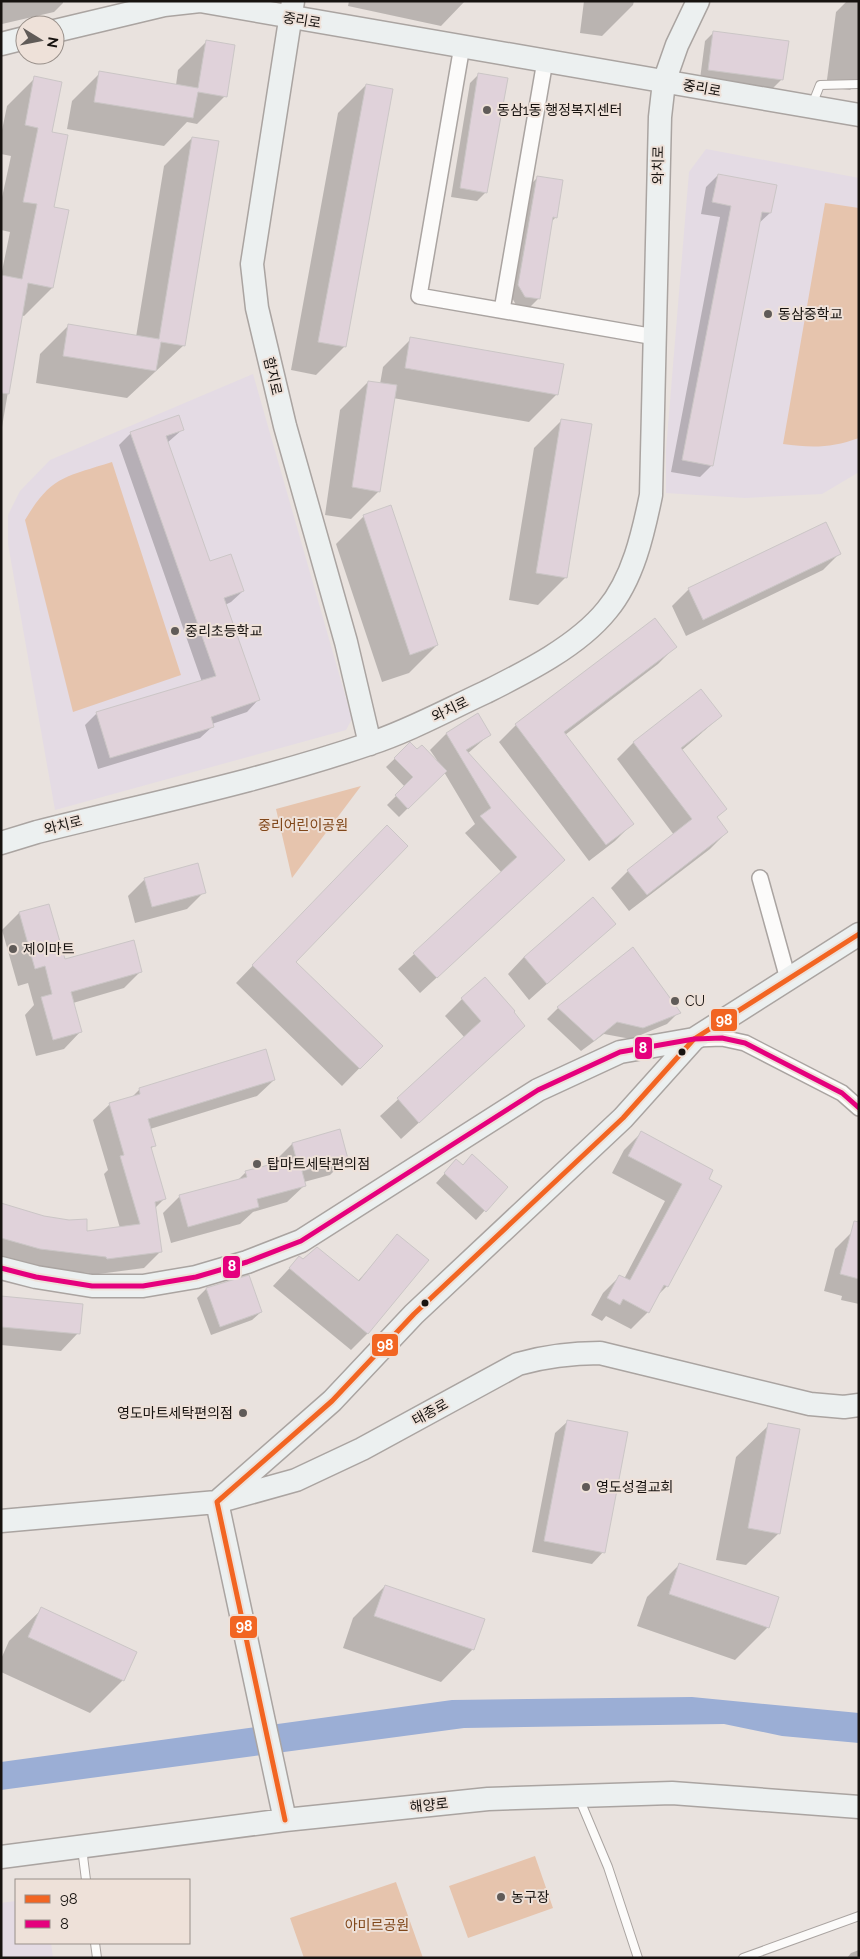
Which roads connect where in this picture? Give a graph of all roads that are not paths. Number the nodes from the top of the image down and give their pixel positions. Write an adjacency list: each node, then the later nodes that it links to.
1 (698, 1): 8 (main road, 와치로)
2 (292, 10): 3 (main road, 중리로); 6 (main road, 중리로); 14 (main road, 함지로)
3 (65, 29)
4 (15, 40): 5 (main road)
5 (1, 44)
6 (462, 46): 7 (main road, 중리로); 12 (street)
7 (545, 60): 8 (main road, 중리로); 12 (street)
8 (664, 82): 10 (main road, 중리로); 13 (main road, 와치로)
9 (859, 84): 10 (lane)
10 (812, 107): 11 (main road, 중리로)
11 (859, 115)
12 (502, 310): 13 (street)
13 (654, 337): 14 (main road, 와치로)
14 (370, 744): 15 (main road, 와치로)
15 (1, 843)
16 (760, 878): 18 (street)
17 (859, 934): 18 (main road)
18 (788, 979): 19 (main road)
19 (694, 1039): 20 (street); 21 (main road); 23 (main road)
20 (859, 1108)
21 (1, 1268)
22 (859, 1405): 23 (main road, 태종로)
23 (216, 1502): 24 (main road, 태종로); 27 (main road)
24 (1, 1521)
25 (578, 1796): 26 (main road, 해양로); 27 (main road, 해양로); 34 (lane)
26 (859, 1807)
27 (286, 1820): 28 (main road, 해양로)
28 (81, 1846): 29 (main road, 해양로); 30 (lane)
29 (1, 1857)
30 (86, 1879)
31 (859, 1916): 35 (lane)
32 (95, 1944): 33 (lane)
33 (97, 1958)
34 (638, 1958)
35 (743, 1958)

